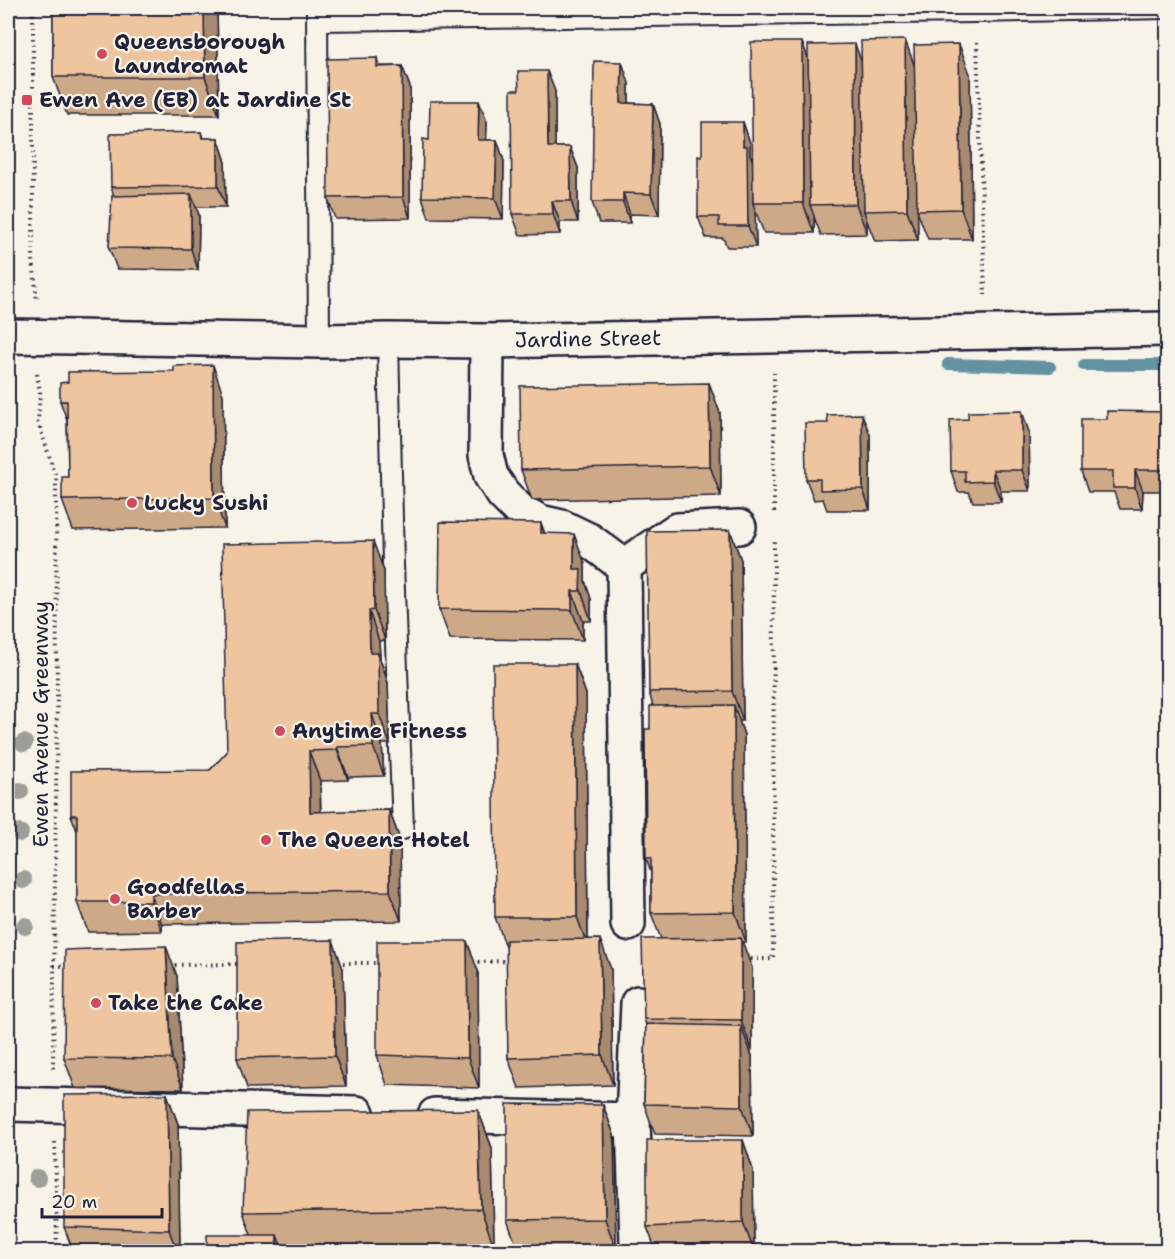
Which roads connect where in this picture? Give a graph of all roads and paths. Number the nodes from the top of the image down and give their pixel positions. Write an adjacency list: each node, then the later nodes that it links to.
1 (33, 8): 5 (path)
2 (1167, 8): 3 (lane)
3 (976, 12): 4 (lane); 7 (path)
4 (318, 14): 11 (lane)
5 (37, 302)
6 (1167, 329): 7 (street, Jardine Street)
7 (986, 332): 9 (street, Jardine Street)
8 (8, 336): 11 (street, Jardine Street)
9 (774, 336): 12 (street, Jardine Street); 14 (path)
10 (388, 340): 11 (street, Jardine Street); 12 (street, Jardine Street); 18 (lane)
11 (319, 341)
12 (487, 341): 17 (street)
13 (37, 373): 27 (path, Ewen Avenue Greenway)
14 (774, 520)
15 (739, 527): 17 (street)
16 (774, 532): 20 (path)
17 (624, 566): 19 (street)
18 (403, 830)
19 (628, 924)
20 (737, 959)
21 (461, 962): 22 (path)
22 (509, 962)
23 (330, 963): 24 (path)
24 (389, 963)
25 (246, 964): 26 (path)
26 (162, 965)
27 (54, 966): 28 (path); 30 (path, Ewen Avenue Greenway)
28 (78, 966)
29 (638, 1003): 32 (street)
30 (53, 1077)
31 (8, 1104): 32 (street)
32 (633, 1120): 34 (street)
33 (55, 1138): 35 (path)
34 (637, 1243)
35 (57, 1251)

